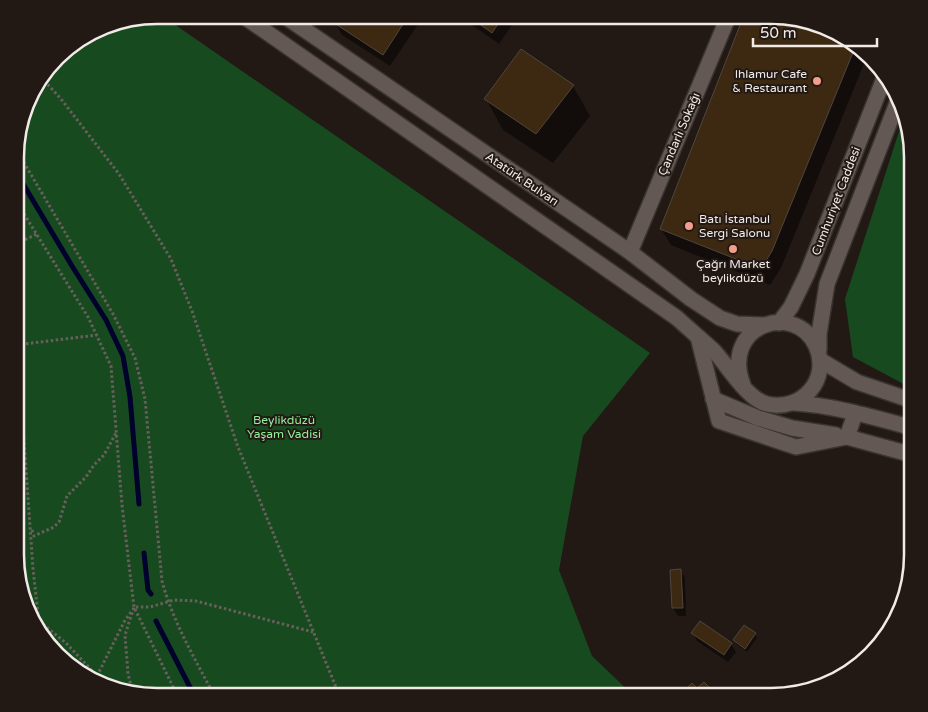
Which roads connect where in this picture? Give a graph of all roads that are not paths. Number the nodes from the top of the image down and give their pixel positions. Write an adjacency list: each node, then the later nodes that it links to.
1 (255, 24): 8 (main road)
2 (297, 24): 6 (main road, Atatürk Bulvarı)
3 (725, 24): 6 (main road, Çandarlı Sokağı)
4 (882, 83): 7 (main road, Cumhuriyet Caddesi)
5 (895, 108): 9 (main road, Cumhuriyet Caddesi)
6 (630, 252): 7 (main road, Atatürk Bulvarı)
7 (772, 324): 9 (main road); 10 (main road)
8 (698, 337): 10 (main road); 15 (main road)
9 (820, 356): 11 (main road); 12 (main road)
10 (743, 385): 12 (main road)
11 (904, 398)
12 (794, 403): 13 (main road)
13 (855, 414): 14 (main road); 15 (main road)
14 (904, 426)
15 (847, 436): 16 (main road)
16 (904, 452)

